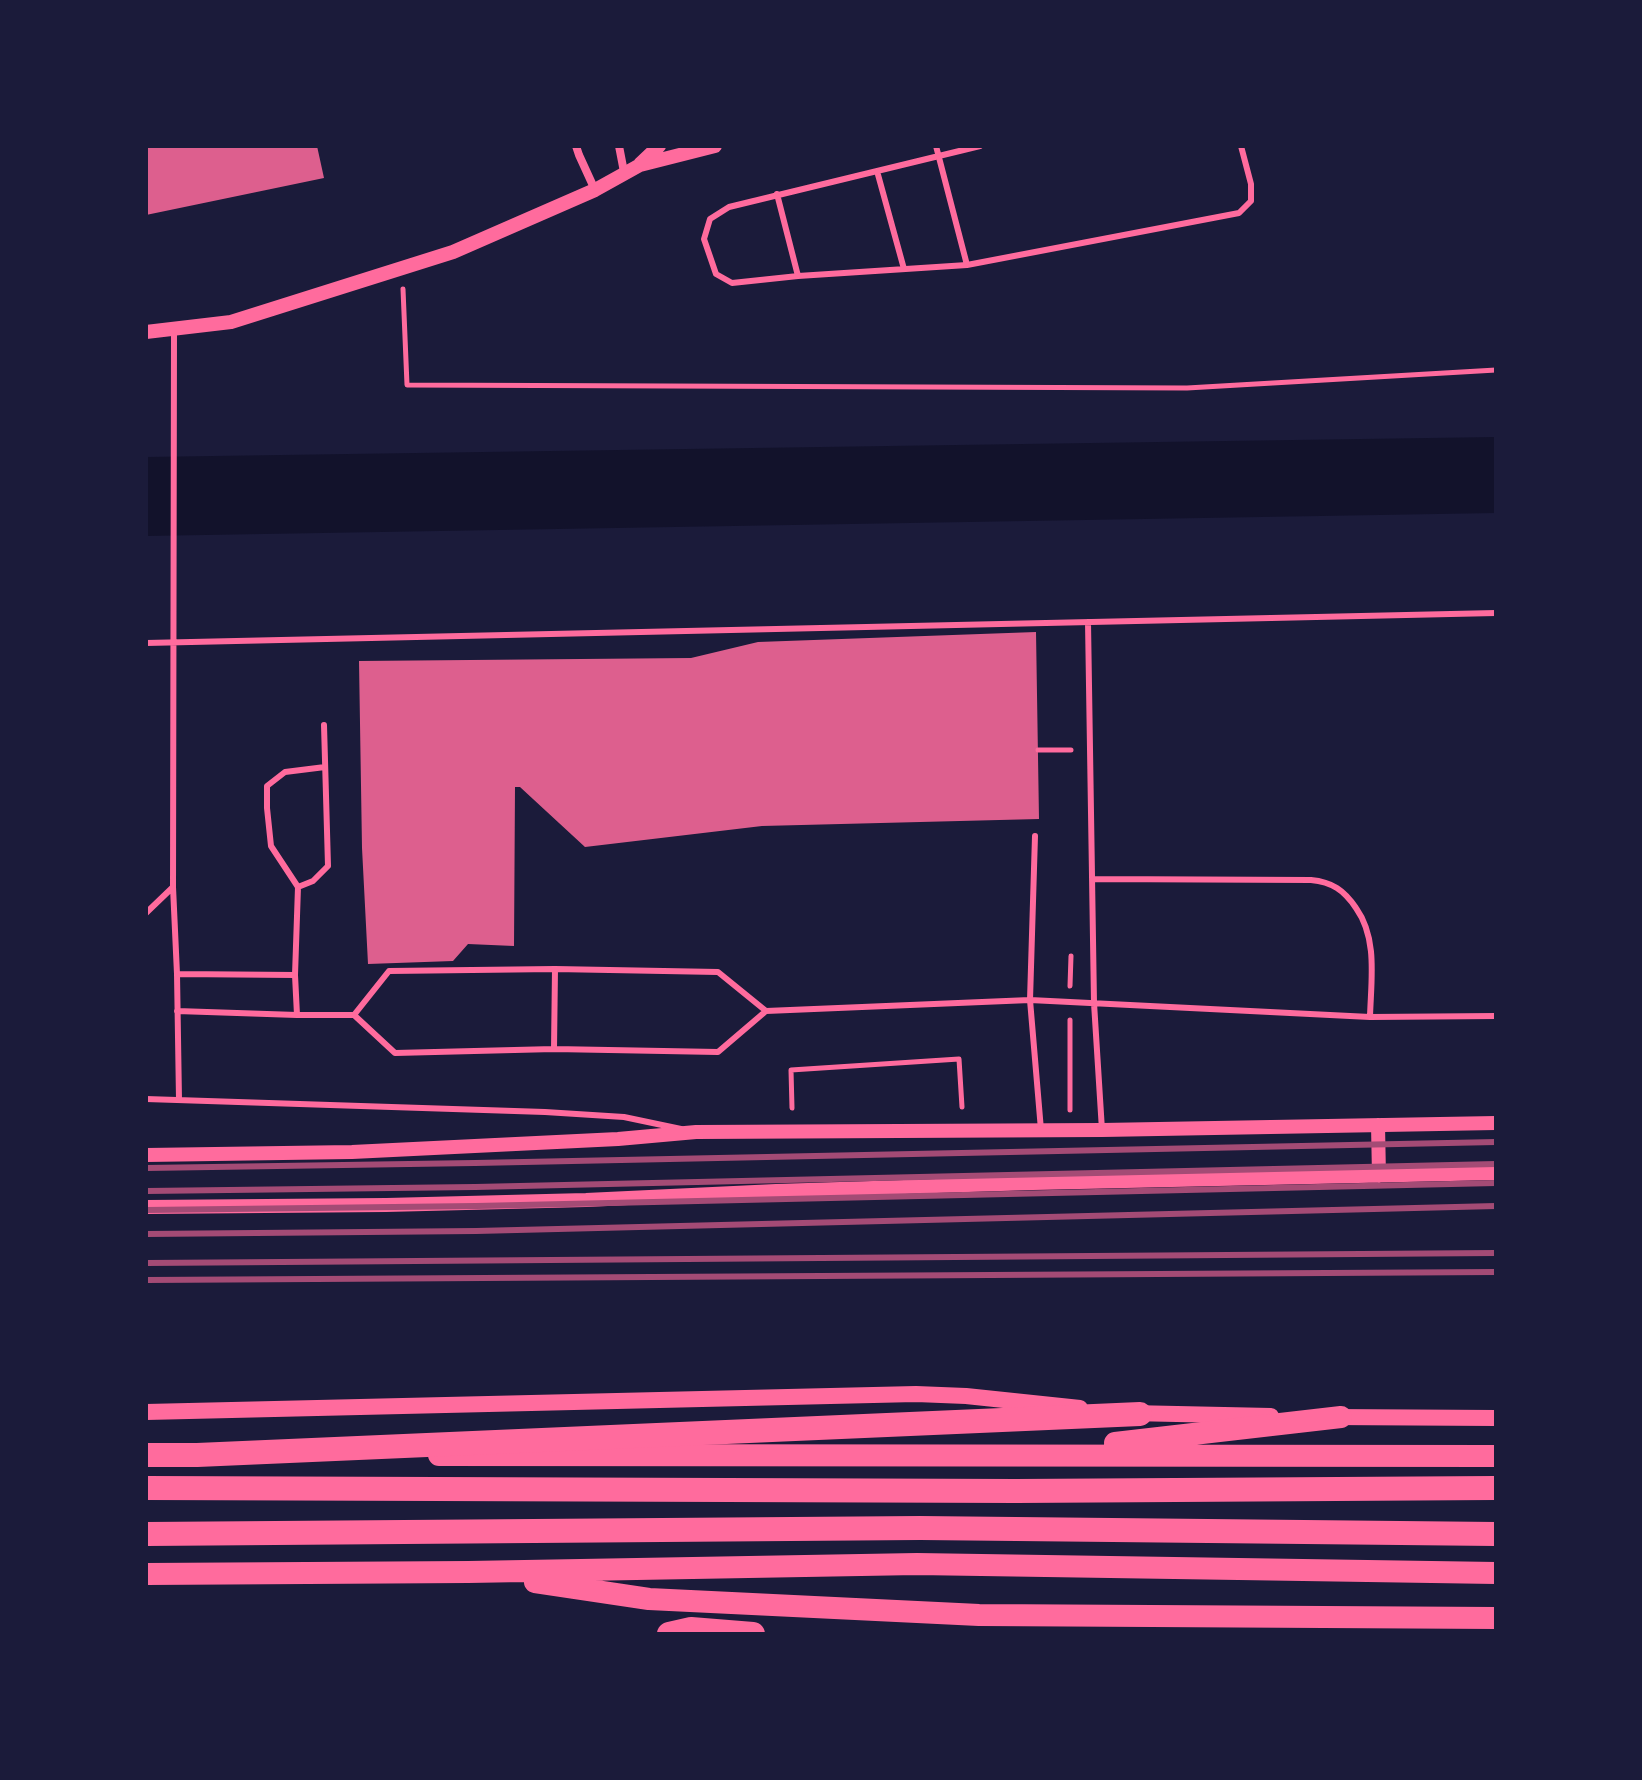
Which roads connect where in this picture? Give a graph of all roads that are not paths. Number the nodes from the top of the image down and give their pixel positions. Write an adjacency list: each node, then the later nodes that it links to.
1 (576, 146): 12 (street)
2 (619, 146): 11 (street)
3 (659, 146): 9 (street)
4 (715, 146): 9 (street)
5 (936, 146): 8 (lane)
6 (980, 146): 8 (lane)
7 (1241, 146): 14 (lane)
8 (939, 157): 10 (lane); 14 (lane)
9 (640, 165): 11 (street)
10 (877, 171): 13 (lane); 15 (lane)
11 (624, 172): 12 (street)
12 (595, 190): 17 (street)
13 (777, 194): 16 (lane); 16 (lane)
14 (967, 265): 15 (lane)
15 (904, 269): 16 (lane)
16 (798, 276)
17 (174, 329): 18 (street); 21 (lane)
18 (146, 332)
19 (1496, 613): 20 (lane)
20 (1088, 622): 21 (lane); 26 (lane)
21 (173, 642): 22 (lane); 27 (lane)
22 (146, 643)
23 (324, 725): 24 (lane)
24 (325, 767): 28 (lane); 28 (lane)
25 (1035, 836): 33 (lane)
26 (1093, 879): 34 (lane); 40 (lane)
27 (173, 887): 29 (lane); 31 (lane)
28 (298, 887): 32 (lane)
29 (146, 913)
30 (555, 969): 36 (lane); 38 (lane); 41 (lane)
31 (177, 974): 32 (lane); 35 (lane)
32 (295, 975): 37 (lane)
33 (1030, 1000): 34 (lane); 36 (lane); 46 (lane)
34 (1094, 1003): 40 (lane); 47 (lane)
35 (177, 1011): 37 (lane); 43 (lane)
36 (766, 1011): 41 (lane)
37 (297, 1015): 38 (lane)
38 (354, 1015): 41 (lane)
39 (1496, 1016): 40 (lane)
40 (1370, 1017)
41 (554, 1049)
42 (146, 1099): 43 (lane)
43 (179, 1100): 48 (lane)
44 (1496, 1123): 45 (street)
45 (1378, 1125): 47 (street); 51 (street)
46 (1041, 1130): 47 (street); 48 (street)
47 (1102, 1130)
48 (696, 1132): 49 (street)
49 (146, 1155)
50 (1496, 1173): 51 (street)
51 (1379, 1176): 52 (street)
52 (146, 1207)
53 (146, 1412): 54 (main road)
54 (1140, 1414): 55 (main road); 57 (highway)
55 (1341, 1417): 56 (main road); 58 (highway)
56 (1496, 1418)
57 (146, 1455): 58 (highway)
58 (1014, 1455): 59 (highway)
59 (1496, 1456)
60 (146, 1488): 61 (highway)
61 (1496, 1488)
62 (146, 1534): 63 (highway)
63 (1496, 1534)
64 (468, 1572): 65 (highway); 66 (highway); 67 (highway)
65 (1496, 1573)
66 (146, 1574)
67 (1496, 1618)
68 (669, 1634): 69 (highway)
69 (753, 1634)

